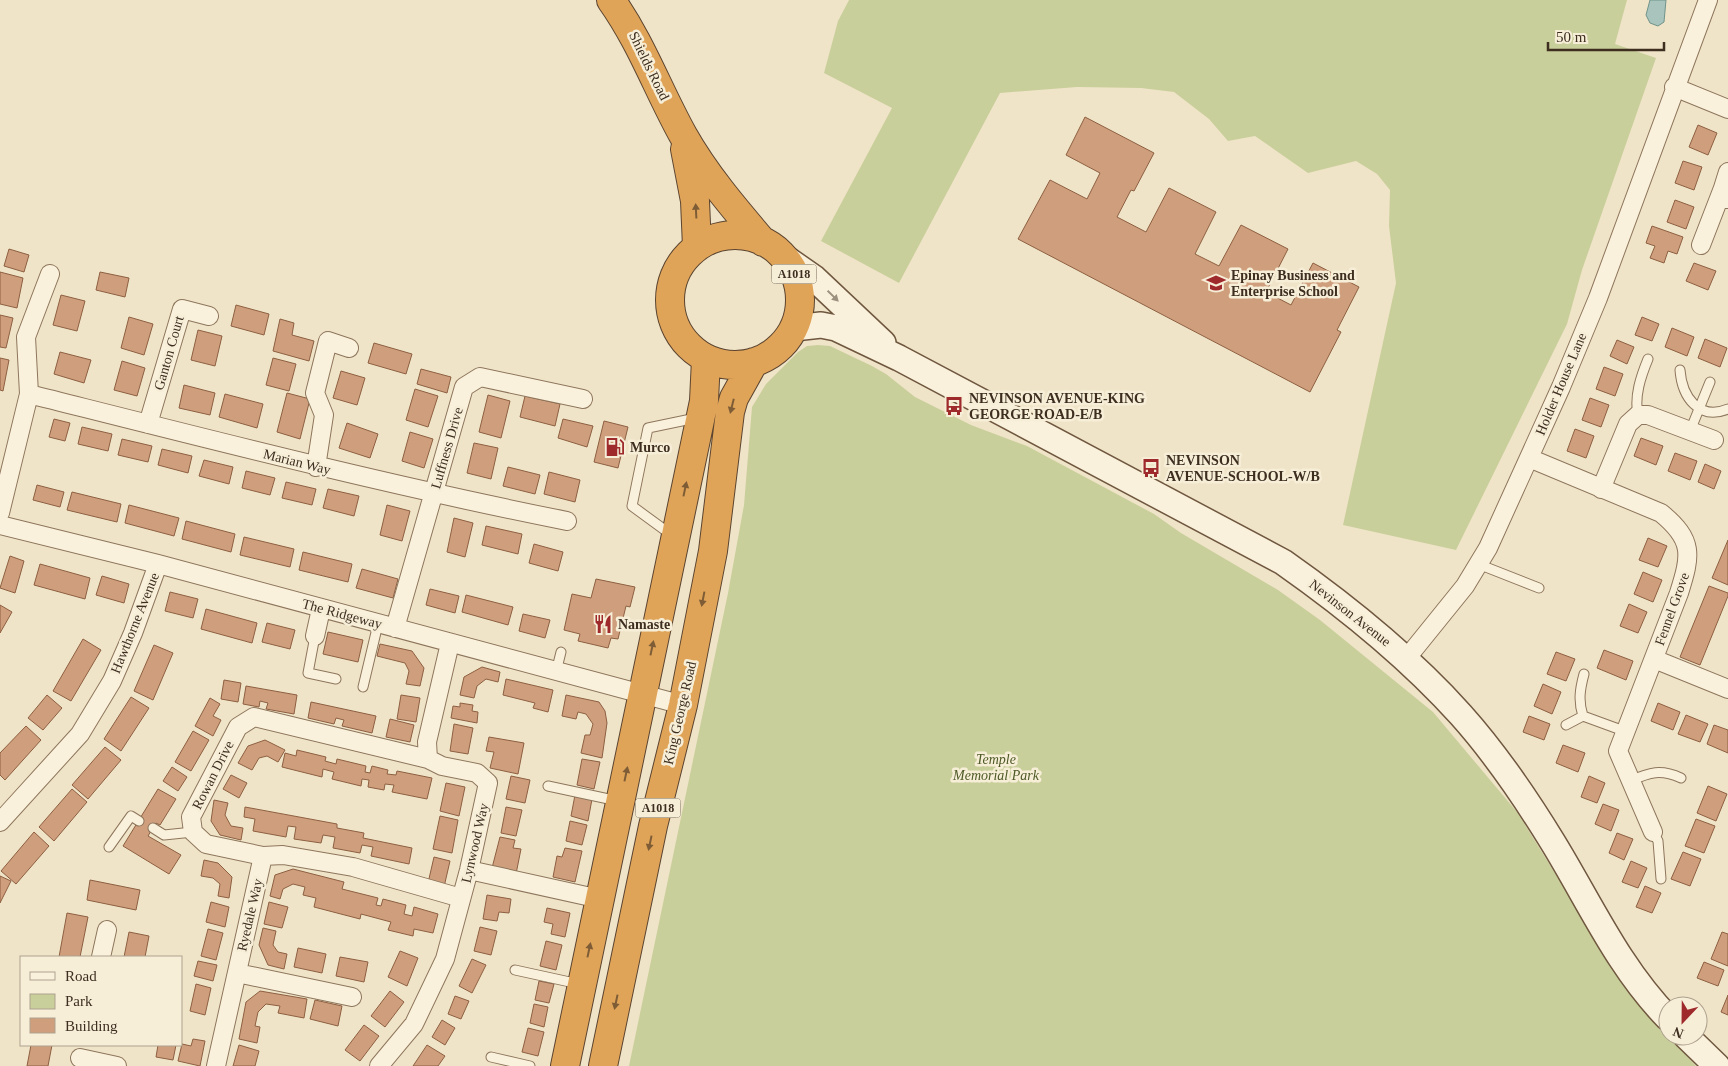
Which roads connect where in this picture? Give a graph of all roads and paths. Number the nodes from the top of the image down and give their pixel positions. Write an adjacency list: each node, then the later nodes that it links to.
1 (611, 0): 5 (highway, Shields Road / A1018)
2 (1708, 0): 3 (street, Holder House Lane)
3 (1674, 87): 4 (street); 29 (street, Holder House Lane)
4 (1728, 109)
5 (683, 135): 8 (highway, Shields Road / A1018, one-way to 5); 9 (highway, Shields Road / A1018)
6 (1726, 187): 7 (street)
7 (1701, 245)
8 (697, 247): 9 (highway, A1018); 16 (highway, A1018)
9 (772, 248): 12 (highway, A1018); 14 (street, Nevinson Avenue, one-way to 14)
10 (50, 274): 20 (street)
11 (209, 316): 26 (street, Ganton Court)
12 (794, 328): 14 (street, Nevinson Avenue); 17 (highway, A1018)
13 (349, 348): 30 (street)
14 (899, 358): 47 (street, Nevinson Avenue)
15 (1648, 358): 24 (lane)
16 (706, 359): 17 (highway, A1018); 25 (highway, A1018)
17 (754, 362): 54 (highway, King George Road / A1018, one-way to 54)
18 (1680, 370): 23 (lane)
19 (1710, 382): 23 (lane)
20 (29, 394): 26 (street, Marian Way); 33 (street)
21 (583, 399): 32 (street, Luffness Drive)
22 (1728, 408): 23 (lane)
23 (1700, 409): 27 (lane)
24 (1638, 415): 27 (street); 31 (street)
25 (700, 417): 36 (highway, A1018, one-way to 25); 36 (lane)
26 (148, 424): 30 (street, Marian Way)
27 (1690, 431): 28 (street)
28 (1714, 440)
29 (1528, 458): 31 (street, Fennel Grove); 38 (street, Holder House Lane)
30 (316, 467): 32 (street, Marian Way)
31 (1601, 489): 46 (street, Fennel Grove)
32 (433, 494): 34 (street, Marian Way); 42 (street, Luffness Drive)
33 (0, 513)
34 (567, 521)
35 (0, 525): 37 (street, The Ridgeway)
36 (675, 537): 53 (highway, A1018, one-way to 36)
37 (158, 564): 40 (street, The Ridgeway); 64 (street, Hawthorne Avenue)
38 (1478, 564): 39 (lane); 47 (street, Holder House Lane)
39 (1539, 588)
40 (321, 609): 41 (street, The Ridgeway); 43 (street)
41 (378, 624): 42 (street, The Ridgeway); 51 (lane)
42 (395, 628): 44 (street, The Ridgeway)
43 (315, 636): 50 (lane)
44 (450, 643): 48 (street, The Ridgeway); 58 (street)
45 (561, 652): 48 (lane)
46 (1654, 658): 52 (street, Fennel Grove); 57 (street, Fennel Grove)
47 (1406, 659): 80 (street, Nevinson Avenue)
48 (556, 672): 53 (street, The Ridgeway)
49 (1584, 674): 55 (lane)
50 (336, 679)
51 (363, 687)
52 (1728, 689)
53 (643, 696): 54 (street, The Ridgeway); 62 (highway, A1018, one-way to 53)
54 (683, 705): 89 (highway, King George Road / A1018, one-way to 89)
55 (1583, 716): 56 (lane); 57 (lane)
56 (1566, 725)
57 (1624, 731): 60 (street, Fennel Grove)
58 (428, 759): 66 (street, Rowan Drive); 70 (street, Lynwood Way)
59 (1681, 778): 60 (lane)
60 (1630, 781): 67 (street, Fennel Grove)
61 (548, 786): 62 (lane)
62 (621, 801): 73 (highway, A1018)
63 (139, 820): 68 (lane)
64 (0, 822)
65 (153, 828): 66 (lane)
66 (194, 832): 69 (street)
67 (1653, 832): 71 (lane)
68 (109, 847)
69 (263, 856): 72 (street); 77 (street, Ryedale Way)
70 (469, 870): 72 (street, Lynwood Way); 73 (street)
71 (1661, 879)
72 (461, 898): 86 (street, Lynwood Way)
73 (600, 899): 78 (highway, A1018, one-way to 73)
74 (107, 930): 75 (street)
75 (101, 956)
76 (516, 970): 78 (lane)
77 (237, 973): 79 (street); 85 (street, Ryedale Way)
78 (582, 984): 88 (highway, A1018)
79 (352, 997)
80 (1658, 1005)
81 (1696, 1046): 90 (street)
82 (81, 1056): 84 (street)
83 (491, 1057): 87 (lane)
84 (117, 1066)
85 (216, 1066)
86 (379, 1066)
87 (530, 1066)
88 (565, 1066)
89 (603, 1066)
90 (1717, 1066)

